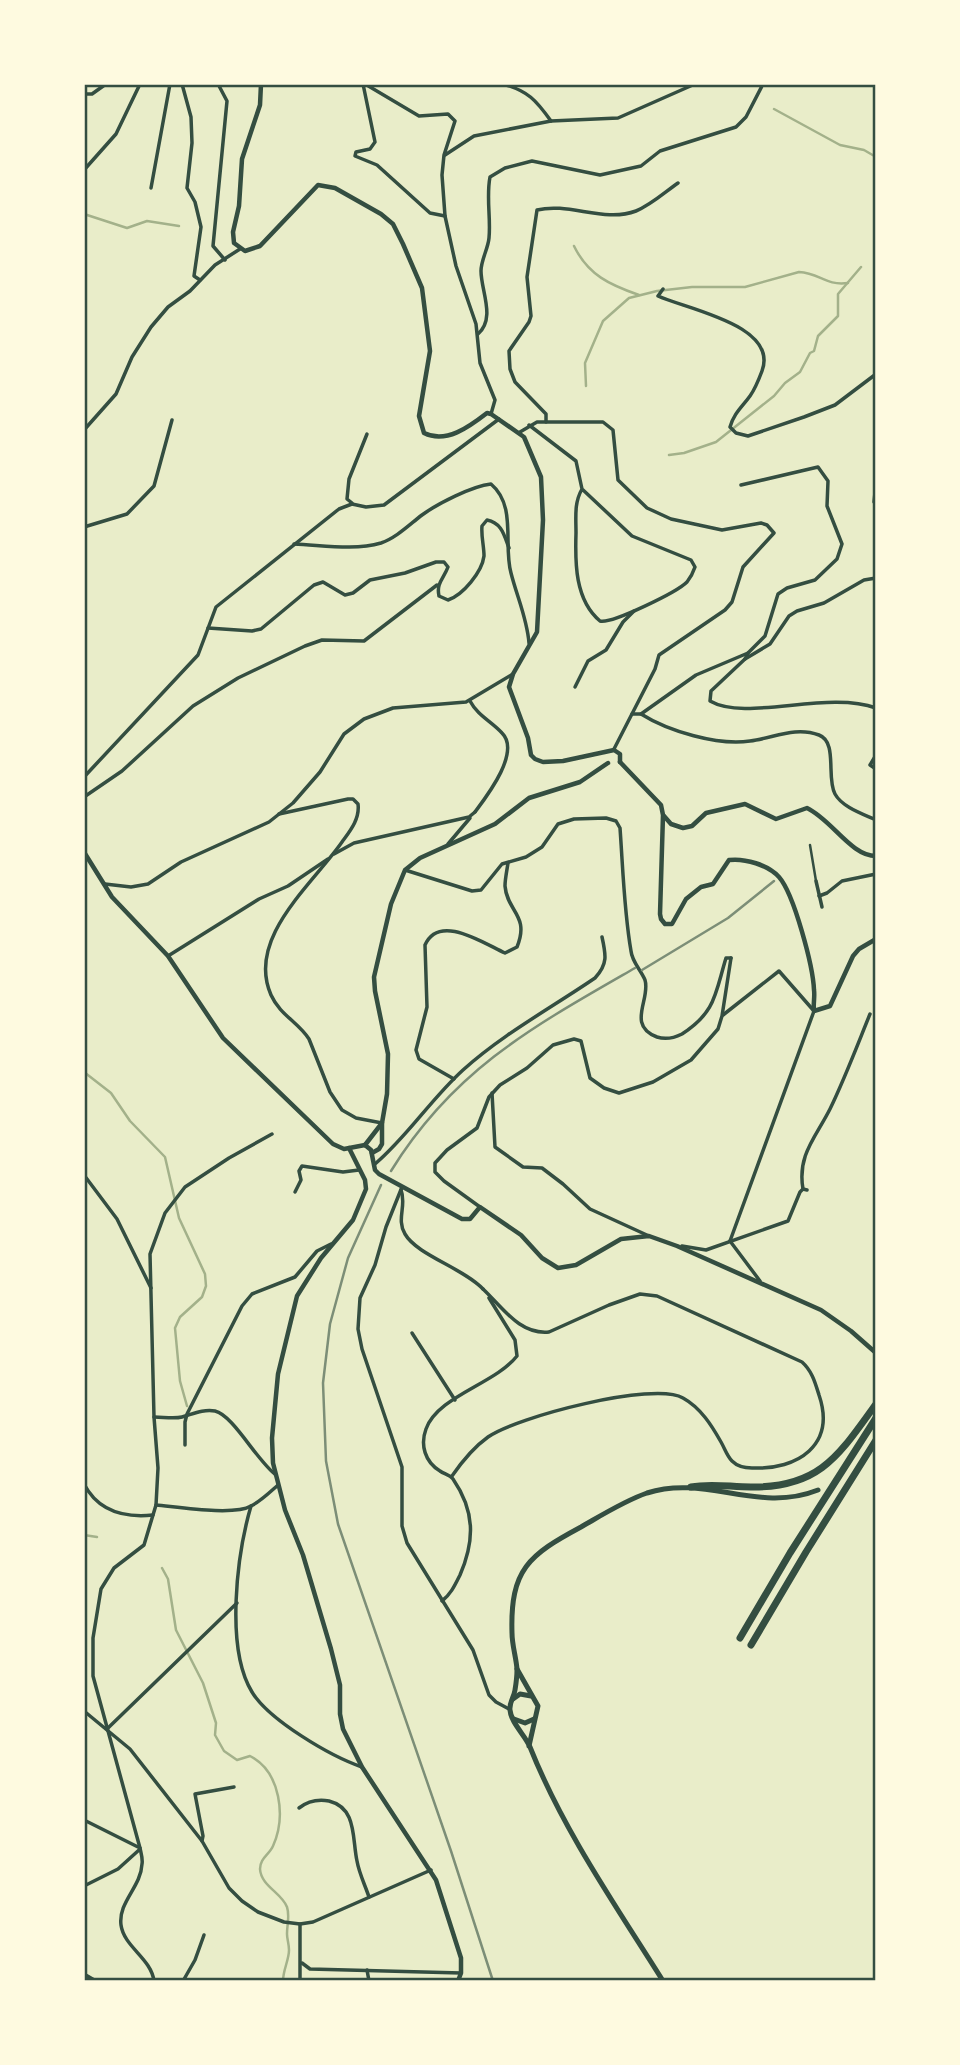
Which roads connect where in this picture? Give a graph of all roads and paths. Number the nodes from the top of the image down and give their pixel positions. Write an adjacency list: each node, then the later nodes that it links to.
1 (106, 84): 11 (street)
2 (140, 84): 14 (street)
3 (170, 84): 16 (street)
4 (183, 84): 20 (street)
5 (218, 84): 19 (street)
6 (261, 84): 18 (street)
7 (364, 84): 13 (street); 17 (street)
8 (502, 84): 12 (street)
9 (695, 84): 12 (street)
10 (763, 84): 22 (street)
11 (84, 94)
12 (551, 121): 13 (street)
13 (444, 155): 17 (street)
14 (84, 170)
15 (678, 183): 27 (street)
16 (151, 188)
17 (444, 216): 22 (street)
18 (240, 249): 19 (street); 24 (street)
19 (225, 260): 20 (street)
20 (201, 280): 29 (street)
21 (663, 289): 23 (street)
22 (478, 334): 24 (street)
23 (876, 374)
24 (491, 414): 25 (street)
25 (499, 419): 30 (street); 35 (street)
26 (172, 420): 37 (street)
27 (546, 422): 28 (street); 51 (street)
28 (529, 425): 30 (street); 34 (street)
29 (84, 430)
30 (520, 432): 44 (street)
31 (368, 434): 35 (street)
32 (876, 483): 36 (street)
33 (741, 485): 45 (street)
34 (582, 489): 42 (street); 42 (street)
35 (352, 504): 38 (street)
36 (876, 504)
37 (84, 527)
38 (294, 544): 39 (street); 43 (street)
39 (509, 548): 41 (street); 44 (street)
40 (876, 578): 46 (street)
41 (439, 583): 43 (street); 59 (street)
42 (636, 610): 48 (street)
43 (208, 628): 58 (street)
44 (530, 645): 47 (street)
45 (748, 653): 46 (street); 52 (street)
46 (746, 659): 50 (street)
47 (513, 674): 49 (street); 53 (street)
48 (575, 687)
49 (470, 701): 60 (street); 61 (street)
50 (876, 708)
51 (632, 714): 52 (street); 53 (street)
52 (641, 714): 63 (street)
53 (611, 751): 55 (street); 56 (street)
54 (876, 755): 57 (street)
55 (620, 762): 56 (street); 62 (street)
56 (608, 763): 65 (street)
57 (876, 769)
58 (84, 776)
59 (84, 797)
60 (475, 812): 65 (street); 67 (street)
61 (279, 814): 67 (street); 73 (street)
62 (663, 815): 68 (street); 79 (street)
63 (876, 820)
64 (810, 845): 72 (street)
65 (446, 846): 70 (street)
66 (84, 852): 73 (street)
67 (333, 855): 78 (street); 84 (street)
68 (876, 856)
69 (508, 863): 70 (street); 81 (street); 82 (street)
70 (405, 870): 84 (street)
71 (876, 874): 74 (street)
72 (817, 881): 74 (street)
73 (103, 884): 78 (street)
74 (819, 896): 75 (street)
75 (822, 907)
76 (602, 937): 82 (street)
77 (876, 939): 79 (street)
78 (168, 956): 88 (street)
79 (814, 1011): 81 (street); 98 (street)
80 (870, 1014): 98 (street)
81 (722, 1016): 83 (street)
82 (454, 1079): 89 (street)
83 (492, 1093): 96 (street); 97 (street)
84 (382, 1123): 86 (street); 87 (street)
85 (272, 1134): 103 (street)
86 (382, 1144): 89 (street); 90 (street)
87 (365, 1145): 88 (street); 90 (street)
88 (349, 1148): 92 (street)
89 (391, 1150): 91 (street)
90 (373, 1153): 91 (street)
91 (374, 1164): 94 (street)
92 (359, 1170): 95 (street); 99 (street)
93 (84, 1175): 103 (street)
94 (400, 1187): 96 (street); 102 (street); 122 (street)
95 (295, 1192)
96 (480, 1207): 97 (street)
97 (649, 1236): 100 (street)
98 (730, 1241): 100 (street); 101 (street)
99 (333, 1243): 108 (street); 113 (street)
100 (677, 1246): 101 (street)
101 (764, 1286): 105 (street)
102 (483, 1289): 106 (street); 114 (street)
103 (152, 1290): 109 (street)
104 (412, 1333): 106 (street)
105 (876, 1353)
106 (455, 1400): 114 (street)
107 (876, 1404): 117 (highway)
108 (187, 1414): 109 (street); 112 (street); 113 (street)
109 (154, 1416): 119 (street)
110 (876, 1418): 124 (highway)
111 (876, 1440): 125 (highway)
112 (184, 1445)
113 (276, 1475): 116 (street)
114 (452, 1476): 122 (street)
115 (84, 1484): 121 (street)
116 (278, 1485): 120 (street); 135 (street)
117 (691, 1487): 118 (main road); 126 (main road)
118 (818, 1490)
119 (156, 1505): 120 (street); 121 (street)
120 (251, 1506): 123 (street)
121 (153, 1515): 133 (street)
122 (442, 1601): 129 (street)
123 (237, 1603): 133 (street); 135 (street)
124 (740, 1638)
125 (751, 1645)
126 (517, 1668): 127 (main road); 128 (main road)
127 (531, 1696): 128 (main road); 131 (main road)
128 (513, 1699): 129 (main road)
129 (509, 1709): 132 (main road)
130 (84, 1711): 133 (street)
131 (535, 1718): 132 (main road); 134 (main road)
132 (514, 1719): 134 (main road)
133 (107, 1728): 139 (street); 140 (street)
134 (529, 1746): 156 (main road)
135 (362, 1767): 141 (street)
136 (234, 1787): 139 (street)
137 (299, 1808): 143 (street)
138 (84, 1820): 140 (street)
139 (202, 1841): 144 (street)
140 (140, 1848): 142 (street); 151 (street)
141 (431, 1870): 143 (street); 148 (street)
142 (84, 1886)
143 (369, 1897): 144 (street)
144 (300, 1924): 146 (street)
145 (204, 1934): 152 (street)
146 (302, 1963): 147 (street); 153 (street)
147 (367, 1970): 148 (street); 154 (street)
148 (461, 1973): 155 (street)
149 (84, 1974): 150 (street)
150 (96, 1981)
151 (154, 1981)
152 (183, 1981)
153 (300, 1981)
154 (369, 1981)
155 (458, 1981)
156 (663, 1981)

